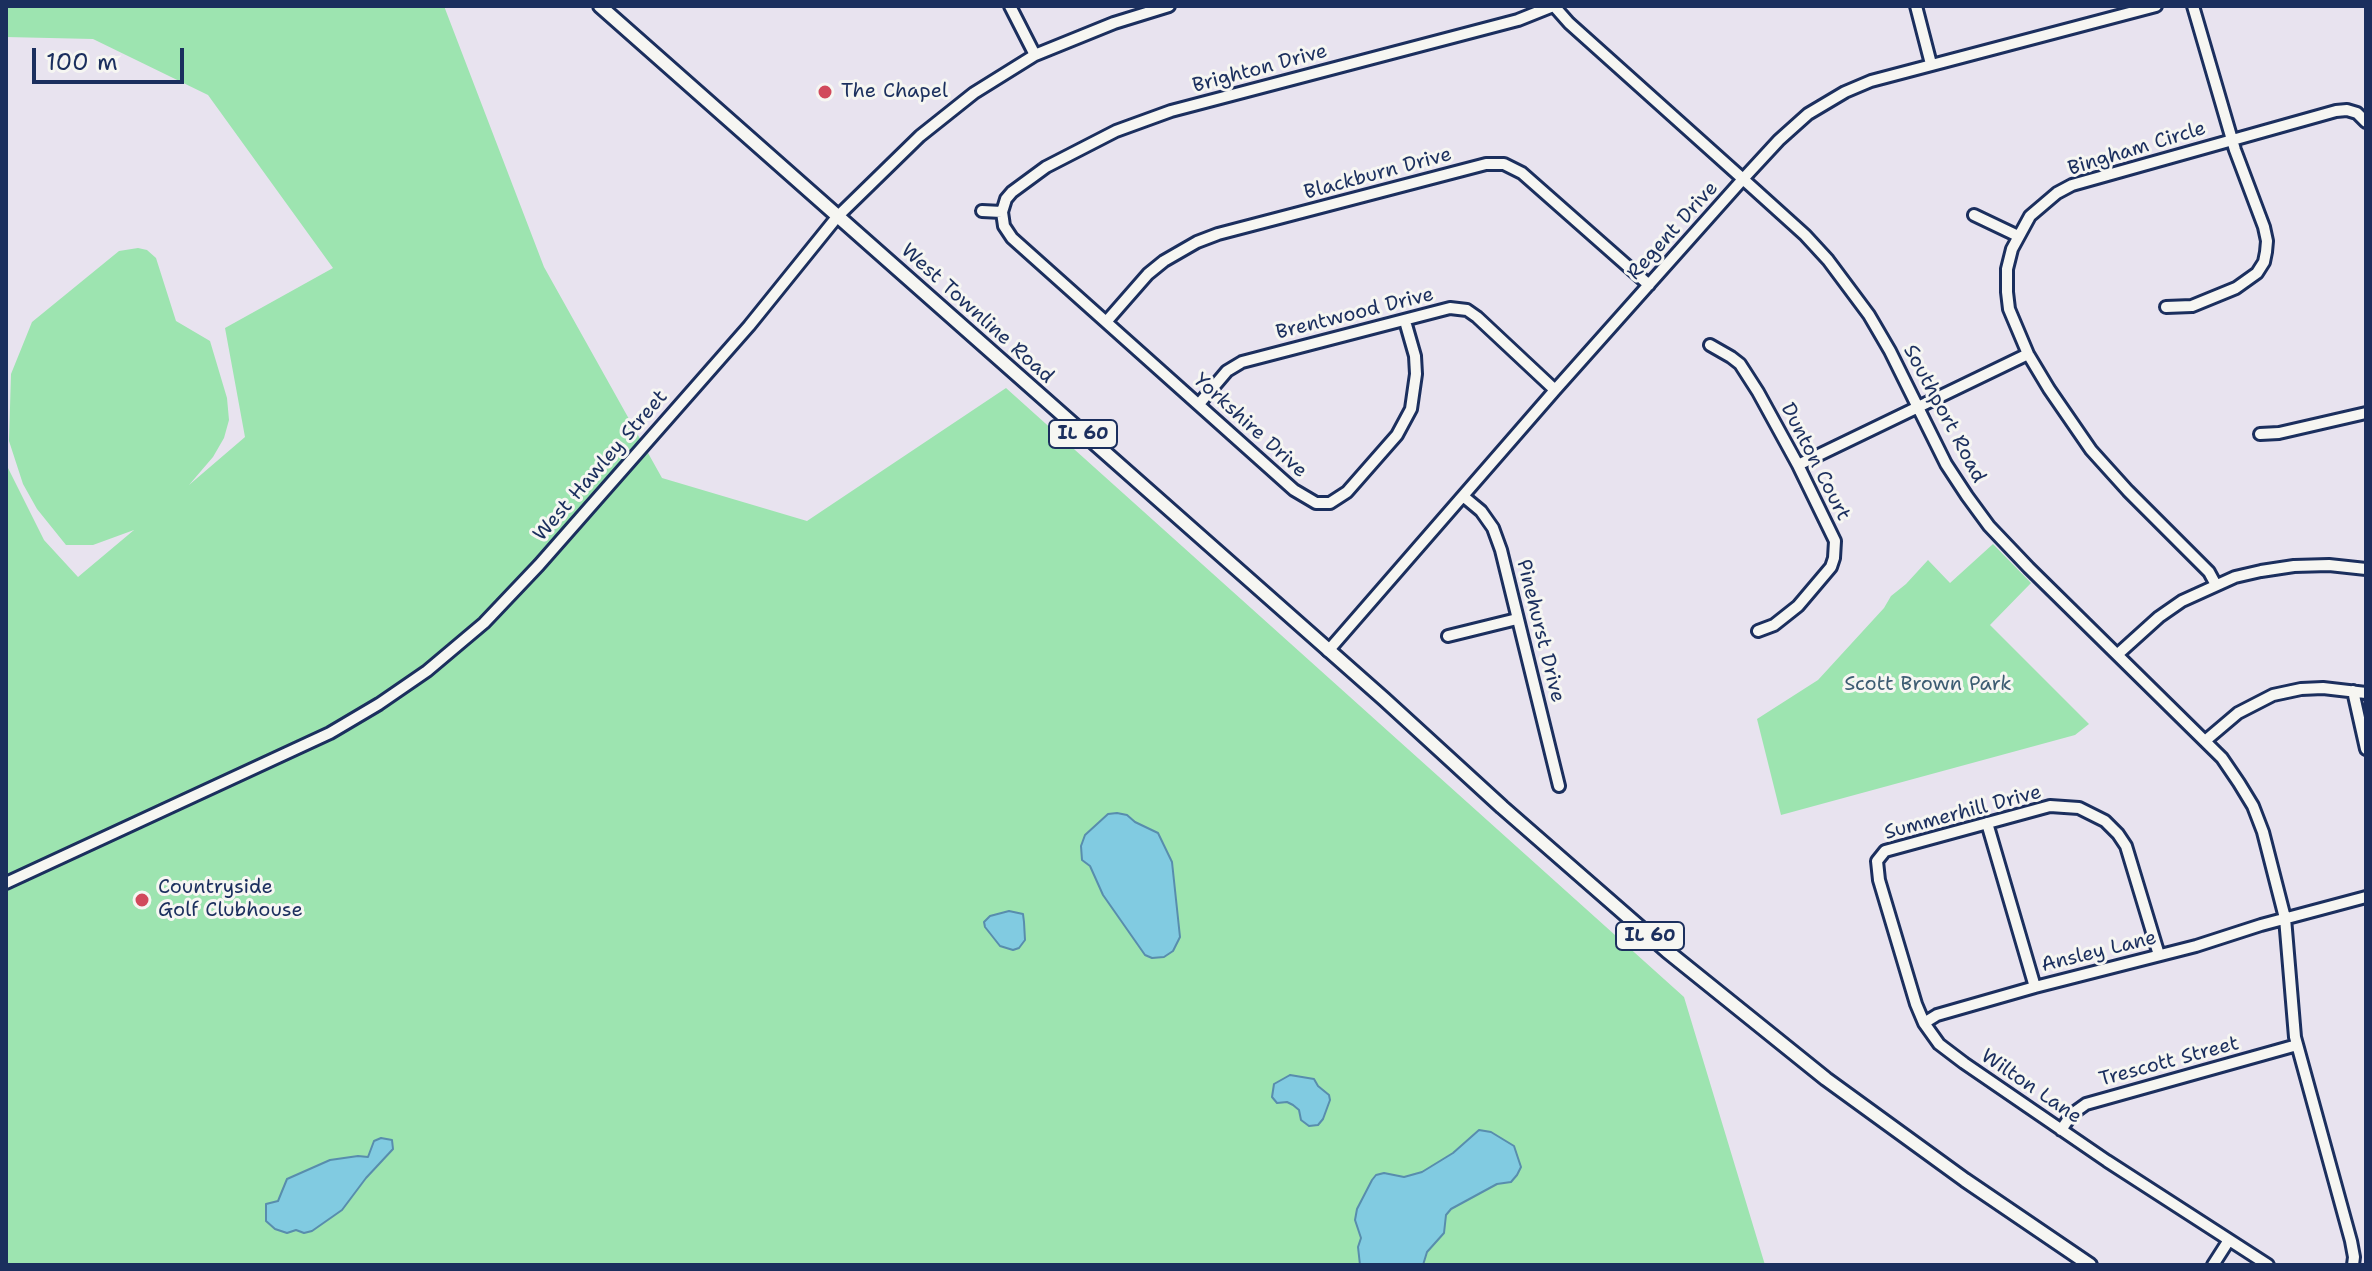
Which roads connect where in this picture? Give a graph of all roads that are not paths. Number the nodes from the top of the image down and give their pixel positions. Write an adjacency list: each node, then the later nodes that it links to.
1 (600, 6): 17 (main road, West Townline Road / IL 60)
2 (1010, 6): 9 (street)
3 (1169, 6): 9 (street, West Hawley Street)
4 (1554, 6): 13 (street, Southport Road); 15 (street, Brighton Drive)
5 (1916, 6): 10 (street)
6 (2156, 6): 8 (street, Regent Drive)
7 (2193, 6): 12 (street)
8 (2138, 8): 10 (street, Regent Drive)
9 (1035, 55): 17 (street, West Hawley Street)
10 (1931, 64): 13 (street, Regent Drive)
11 (2366, 122): 12 (street, Bingham Circle)
12 (2231, 139): 18 (street, Bingham Circle); 20 (street)
13 (1743, 179): 19 (street, Regent Drive); 27 (street, Southport Road)
14 (982, 211): 15 (street)
15 (1002, 212): 22 (street, Yorkshire Drive)
16 (1974, 215): 18 (street)
17 (837, 217): 37 (main road, West Townline Road / IL 60); 46 (street, West Hawley Street)
18 (2018, 236): 24 (street, Bingham Circle)
19 (1649, 285): 22 (street, Blackburn Drive); 25 (street, Regent Drive)
20 (2166, 307)
21 (1405, 321): 25 (street, Brentwood Drive); 26 (street, Brentwood Drive); 26 (street, Yorkshire Drive)
22 (1106, 322): 26 (street, Yorkshire Drive)
23 (1710, 345): 30 (street, Dunton Court)
24 (2028, 354): 27 (street); 33 (street, Bingham Circle)
25 (1555, 390): 31 (street, Regent Drive)
26 (1199, 404)
27 (1918, 408): 30 (street); 38 (street, Southport Road)
28 (2366, 413): 29 (street)
29 (2260, 434)
30 (1798, 465): 35 (street, Dunton Court)
31 (1463, 496): 34 (street, Pinehurst Drive); 37 (street, Regent Drive)
32 (2366, 569): 33 (street)
33 (2216, 585): 38 (street)
34 (1517, 619): 36 (street); 43 (street, Pinehurst Drive)
35 (1758, 631)
36 (1448, 636)
37 (1328, 651): 55 (main road, IL 60)
38 (2118, 654): 41 (street, Southport Road)
39 (2353, 691): 40 (street); 41 (street); 42 (street)
40 (2366, 693)
41 (2205, 741): 48 (street, Southport Road)
42 (2366, 749)
43 (1559, 786)
44 (1987, 823): 45 (street, Summerhill Drive); 49 (street, Summerhill Drive); 50 (street)
45 (1877, 861): 51 (street, Wilton Lane)
46 (6, 883)
47 (2366, 897): 48 (street, Ansley Lane)
48 (2285, 918): 49 (street, Ansley Lane); 52 (street, Southport Road)
49 (2159, 955): 50 (street, Ansley Lane)
50 (2035, 987): 51 (street, Ansley Lane)
51 (1924, 1023): 53 (street, Wilton Lane)
52 (2297, 1045): 53 (street, Trescott Street); 58 (street, Southport Road)
53 (2061, 1130): 54 (street, Wilton Lane)
54 (2229, 1240): 56 (street); 57 (street, Wilton Lane)
55 (2090, 1265)
56 (2213, 1265)
57 (2268, 1265)
58 (2353, 1265)

